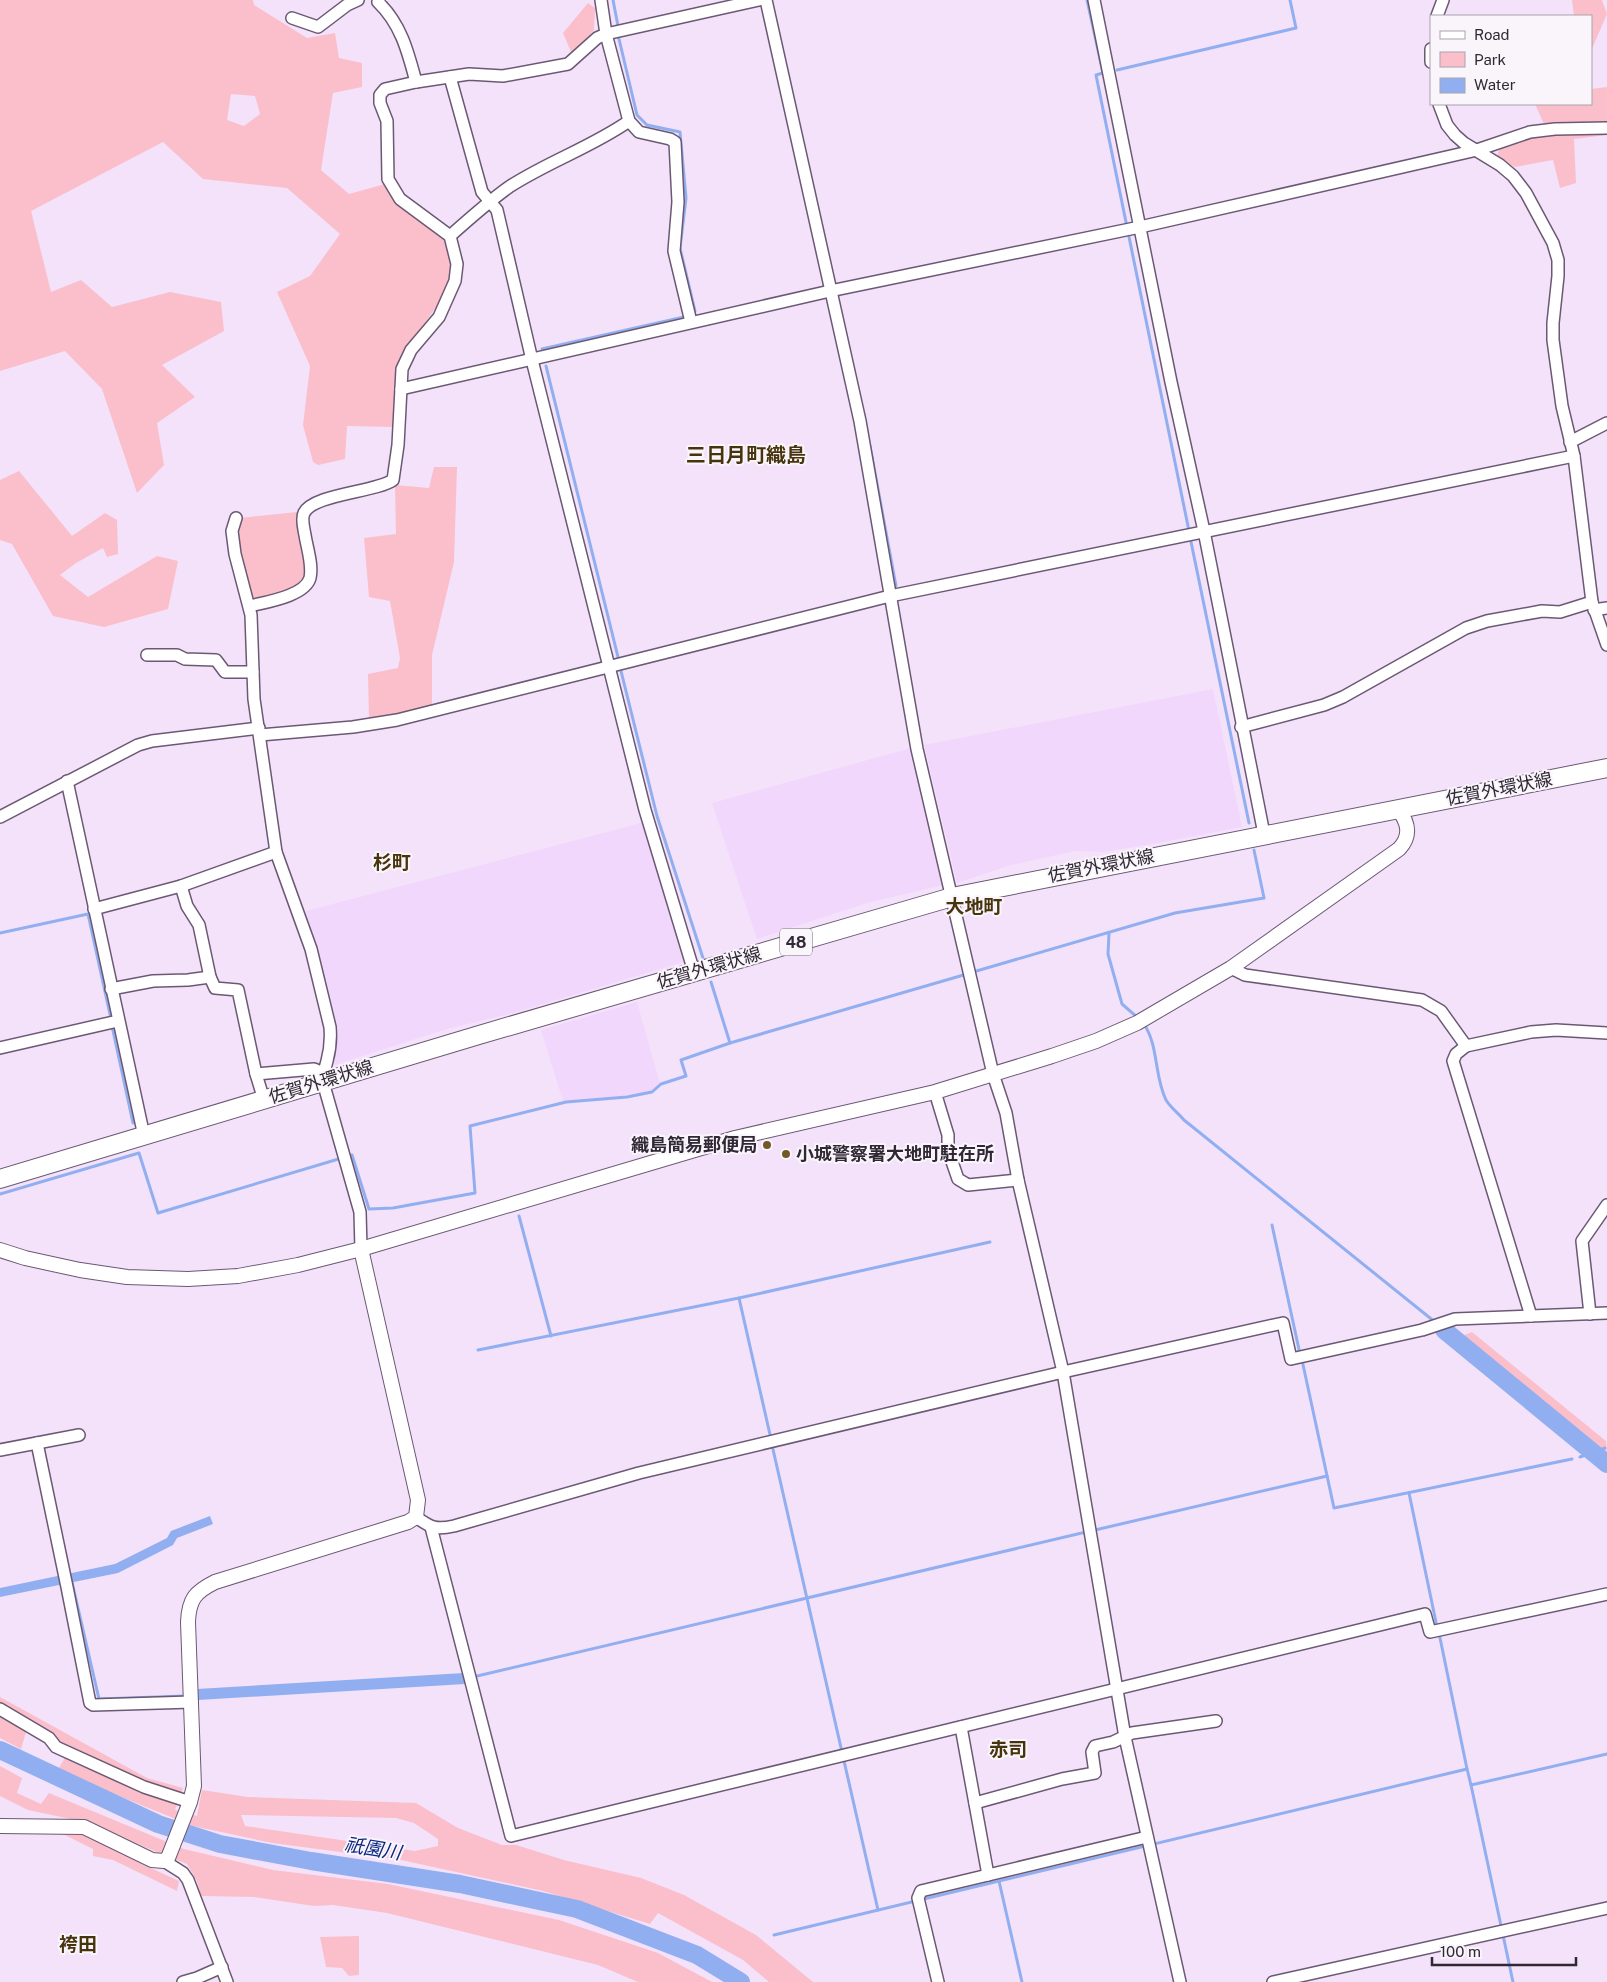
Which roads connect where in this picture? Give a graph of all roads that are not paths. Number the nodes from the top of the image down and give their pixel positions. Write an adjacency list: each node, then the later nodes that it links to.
1 (358, 0): 9 (street)
2 (601, 0): 10 (street)
3 (759, 0): 10 (street)
4 (766, 0): 20 (street)
5 (1094, 0): 18 (street)
6 (1443, 0): 8 (street)
7 (377, 1): 12 (street)
8 (1437, 15)
9 (292, 18)
10 (606, 34): 11 (street); 14 (street)
11 (450, 77): 12 (street); 17 (street)
12 (416, 82): 19 (street)
13 (1439, 105): 16 (street)
14 (629, 120): 17 (street); 21 (street)
15 (1607, 128): 16 (street)
16 (1477, 150): 18 (street); 25 (street)
17 (491, 201): 19 (street); 22 (street)
18 (1140, 227): 20 (street); 28 (street)
19 (450, 236): 23 (street)
20 (830, 292): 21 (street); 29 (street)
21 (691, 322): 22 (street)
22 (532, 360): 23 (street); 35 (street)
23 (401, 389): 30 (street)
24 (1607, 423): 25 (street)
25 (1570, 442): 26 (street)
26 (1574, 456): 28 (street); 31 (street)
27 (236, 518): 30 (street)
28 (1204, 531): 29 (street); 37 (street)
29 (890, 596): 35 (street); 46 (street)
30 (250, 606): 36 (street)
31 (1593, 606): 32 (street); 33 (street); 37 (street)
32 (1607, 608)
33 (1607, 645)
34 (147, 655): 36 (street)
35 (610, 668): 38 (street); 49 (street)
36 (252, 672): 38 (street)
37 (1241, 727): 43 (street)
38 (260, 731): 40 (street); 44 (street)
39 (1607, 768): 41 (main road, 佐賀外環状線 / 48)
40 (67, 781): 42 (street); 47 (street)
41 (1398, 809): 43 (main road, 佐賀外環状線 / 48); 48 (street)
42 (0, 817)
43 (1264, 834): 46 (main road, 佐賀外環状線 / 48)
44 (276, 852): 45 (street); 58 (street)
45 (180, 886): 47 (street); 50 (street)
46 (952, 897): 49 (main road, 佐賀外環状線 / 48); 57 (street)
47 (94, 908): 51 (street)
48 (1231, 968): 54 (street); 57 (street)
49 (694, 972): 58 (main road, 佐賀外環状線 / 48)
50 (210, 977): 51 (street); 56 (street)
51 (111, 989): 52 (street)
52 (118, 1021): 55 (street); 61 (street)
53 (1607, 1033): 54 (street)
54 (1466, 1046): 69 (street)
55 (0, 1048)
56 (256, 1074): 58 (street); 60 (street)
57 (993, 1074): 59 (street); 63 (street)
58 (323, 1078): 60 (main road, 佐賀外環状線 / 48); 65 (street)
59 (935, 1092): 63 (street); 65 (street)
60 (264, 1100): 61 (main road, 佐賀外環状線 / 48)
61 (144, 1136): 62 (main road, 佐賀外環状線 / 48)
62 (0, 1179)
63 (1018, 1180): 70 (street)
64 (1607, 1205): 67 (street)
65 (361, 1249): 66 (street); 74 (street)
66 (0, 1250)
67 (1590, 1314): 68 (street); 69 (street)
68 (1607, 1314)
69 (1531, 1316): 70 (street)
70 (1063, 1372): 75 (street); 77 (street)
71 (79, 1435): 72 (street)
72 (36, 1443): 73 (street); 78 (street)
73 (0, 1450)
74 (416, 1517): 75 (street); 78 (street)
75 (431, 1527): 81 (street)
76 (1607, 1594): 77 (street)
77 (1117, 1689): 81 (street); 82 (street)
78 (192, 1702): 83 (street)
79 (0, 1709): 83 (street)
80 (1216, 1721): 82 (street)
81 (961, 1727): 84 (street)
82 (1125, 1736): 84 (street); 86 (street)
83 (190, 1802): 87 (street)
84 (975, 1803): 88 (street)
85 (0, 1826): 87 (street)
86 (1149, 1843): 88 (street); 94 (street)
87 (166, 1859): 90 (street)
88 (988, 1875): 93 (street)
89 (1607, 1908): 95 (street)
90 (222, 1967): 91 (street); 92 (street)
91 (183, 1982)
92 (227, 1982)
93 (938, 1982)
94 (1180, 1982)
95 (1273, 1982)

